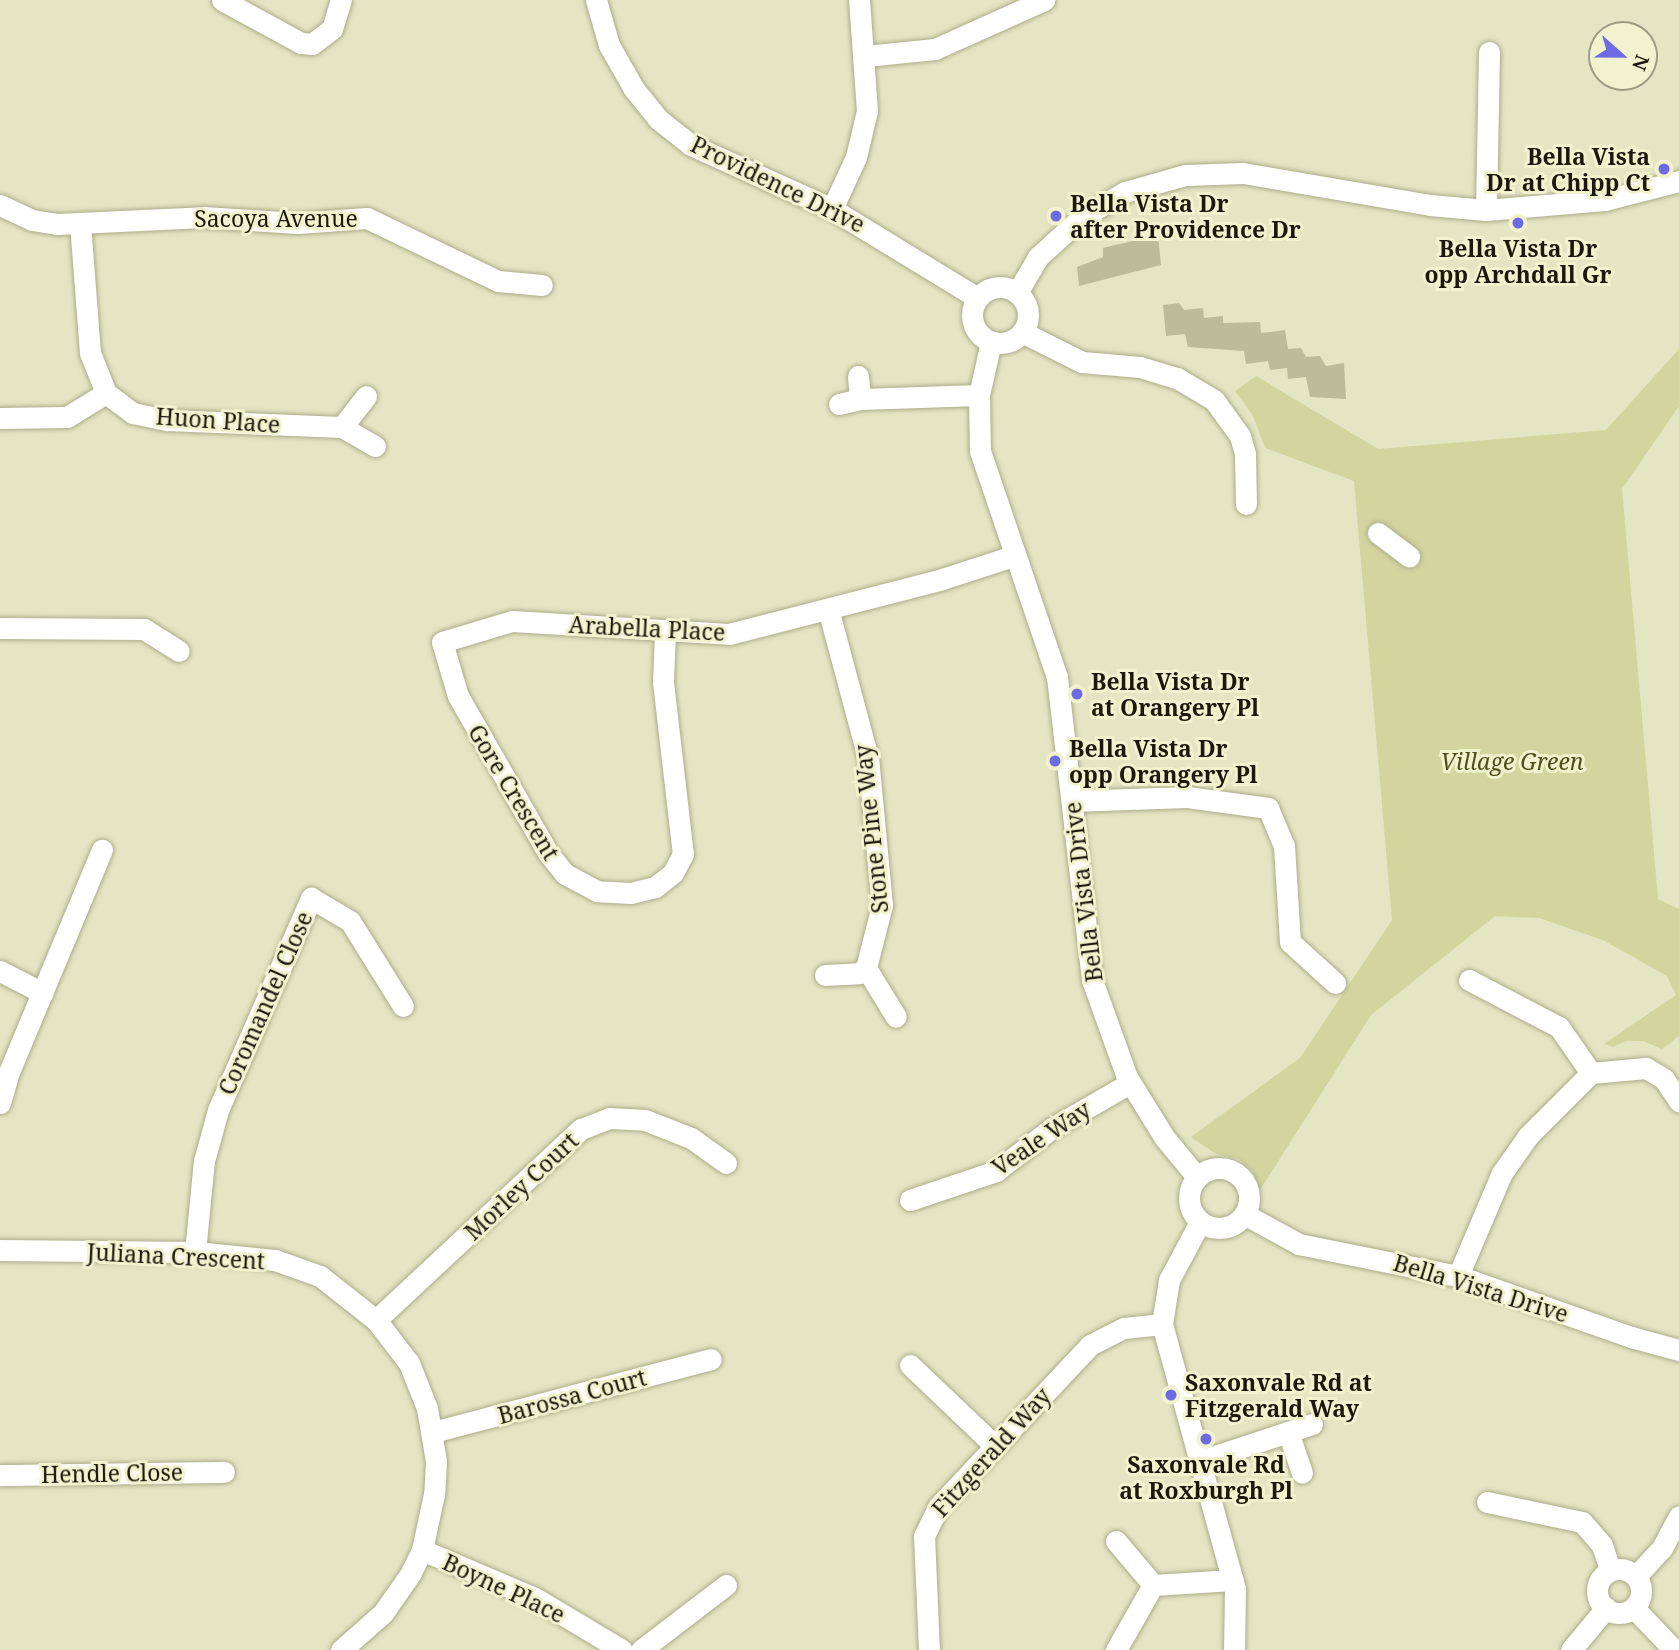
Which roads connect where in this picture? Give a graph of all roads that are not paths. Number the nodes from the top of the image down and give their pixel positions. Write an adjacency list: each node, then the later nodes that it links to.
1 (222, 0): 2 (street)
2 (341, 0)
3 (596, 0): 10 (street, Providence Drive)
4 (859, 0): 7 (street)
5 (1044, 0): 7 (street)
6 (1489, 52): 11 (street)
7 (866, 56): 10 (street)
8 (1679, 181): 11 (street)
9 (0, 205): 12 (street, Sacoya Avenue)
10 (832, 209): 15 (street, Providence Drive)
11 (1486, 210): 14 (street)
12 (80, 223): 13 (street, Sacoya Avenue); 19 (street)
13 (542, 285)
14 (1017, 293): 15 (street); 16 (street)
15 (978, 298): 17 (street)
16 (1021, 332): 17 (street); 25 (street)
17 (991, 342): 20 (street, Bella Vista Drive)
18 (858, 376): 20 (street)
19 (106, 393): 22 (street); 23 (street, Huon Place)
20 (979, 395): 27 (street, Bella Vista Drive)
21 (366, 396): 23 (street)
22 (0, 418)
23 (342, 427): 24 (street, Huon Place)
24 (375, 446)
25 (1246, 504)
26 (1378, 533): 28 (street)
27 (1013, 556): 29 (street, Arabella Place); 34 (street, Bella Vista Drive)
28 (1409, 556)
29 (828, 608): 31 (street, Arabella Place); 36 (street, Stone Pine Way)
30 (0, 628): 33 (street)
31 (665, 632): 32 (street, Arabella Place); 32 (street, Gore Crescent)
32 (442, 642)
33 (179, 651)
34 (1072, 801): 40 (street); 45 (street, Bella Vista Drive)
35 (102, 850): 41 (street)
36 (866, 968): 38 (street); 43 (street)
37 (0, 971): 41 (street)
38 (825, 975)
39 (1469, 980): 44 (street)
40 (1335, 982)
41 (43, 993): 47 (street)
42 (404, 1006): 54 (street, Coromandel Close)
43 (897, 1017)
44 (1591, 1073): 46 (street); 55 (street)
45 (1130, 1083): 49 (street, Bella Vista Drive); 50 (street, Veale Way)
46 (1679, 1101)
47 (0, 1103)
48 (726, 1163): 56 (street, Morley Court)
49 (1197, 1177): 51 (street); 52 (street)
50 (910, 1200)
51 (1244, 1214): 52 (street); 55 (street, Bella Vista Drive)
52 (1200, 1222): 57 (street)
53 (0, 1250): 54 (street, Juliana Crescent)
54 (195, 1252): 56 (street, Juliana Crescent)
55 (1458, 1276): 58 (street, Bella Vista Drive)
56 (376, 1320): 62 (street, Juliana Crescent)
57 (1162, 1324): 64 (street, Fitzgerald Way); 65 (street)
58 (1679, 1350)
59 (712, 1360): 62 (street, Barossa Court)
60 (910, 1365): 64 (street)
61 (1312, 1424): 63 (street)
62 (433, 1432): 72 (street, Juliana Crescent)
63 (1288, 1432): 65 (street); 67 (street)
64 (995, 1446): 83 (street, Fitzgerald Way)
65 (1200, 1461): 75 (street)
66 (224, 1472): 68 (street, Hendle Close)
67 (1302, 1473)
68 (0, 1475)
69 (1488, 1502): 73 (street)
70 (1679, 1516): 74 (street)
71 (1116, 1541): 77 (street)
72 (422, 1550): 80 (street, Juliana Crescent); 81 (street, Boyne Place)
73 (1610, 1570): 74 (street); 78 (street)
74 (1636, 1576): 79 (street)
75 (1233, 1580): 77 (street); 85 (street)
76 (726, 1585): 82 (street)
77 (1153, 1585): 84 (street)
78 (1606, 1608): 79 (street); 86 (street)
79 (1634, 1608): 87 (street)
80 (341, 1650)
81 (622, 1650)
82 (641, 1650)
83 (929, 1650)
84 (1116, 1650)
85 (1234, 1650)
86 (1572, 1650)
87 (1674, 1650)

